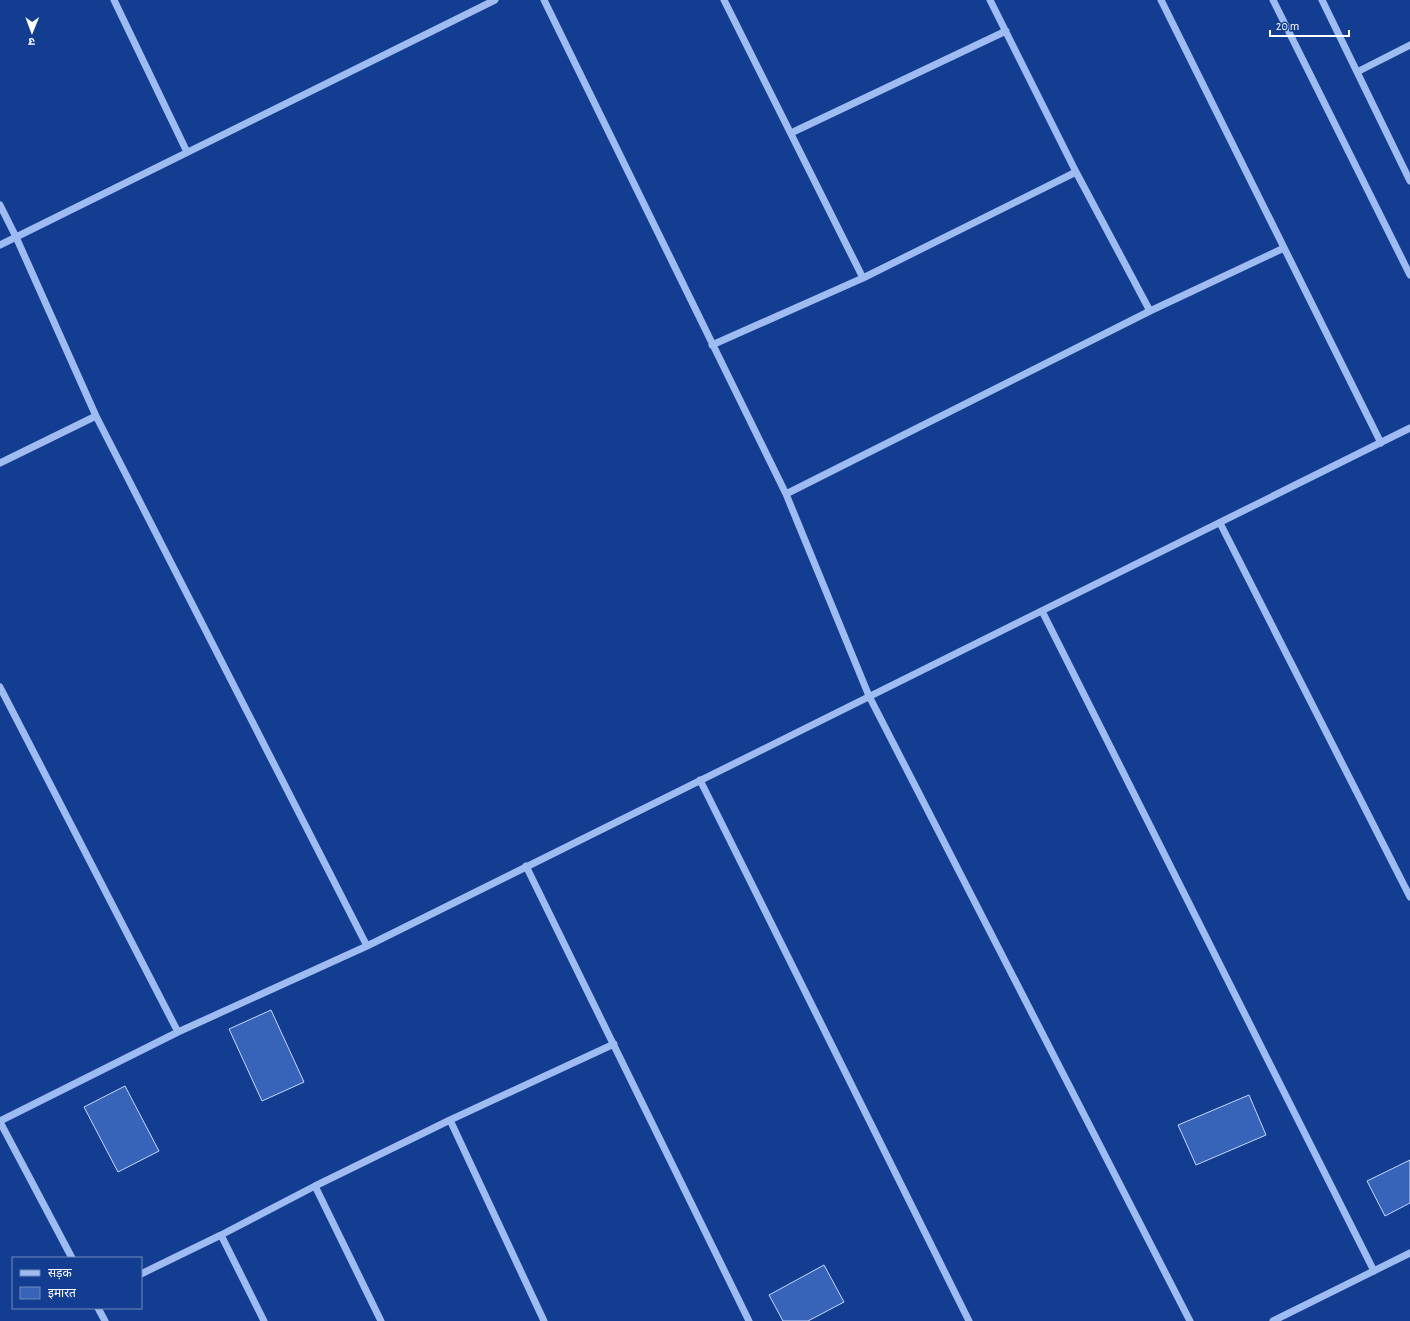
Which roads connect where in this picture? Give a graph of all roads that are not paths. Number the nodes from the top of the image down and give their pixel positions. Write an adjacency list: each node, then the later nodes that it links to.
1 (114, 0): 13 (street)
2 (495, 0): 13 (street)
3 (544, 0): 23 (street)
4 (990, 0): 9 (street)
5 (1161, 0): 19 (street)
6 (1273, 0): 20 (street)
7 (1322, 0): 11 (street)
8 (727, 1): 12 (street)
9 (1006, 30): 12 (street); 14 (street)
10 (1410, 45): 11 (street)
11 (1357, 72): 15 (street)
12 (791, 133): 21 (street)
13 (187, 152): 17 (street)
14 (1076, 172): 21 (street); 22 (street)
15 (1410, 181)
16 (0, 205): 17 (street)
17 (16, 238): 18 (street); 24 (street)
18 (0, 245)
19 (1284, 248): 22 (street); 26 (street)
20 (1410, 275)
21 (862, 278): 23 (street)
22 (1150, 311): 28 (street)
23 (712, 345): 28 (street)
24 (96, 416): 27 (street); 36 (street)
25 (1410, 428): 26 (street)
26 (1381, 443): 29 (street)
27 (0, 464)
28 (786, 494): 32 (street)
29 (1220, 523): 30 (street); 35 (street)
30 (1042, 611): 32 (street); 45 (street)
31 (0, 687): 37 (street)
32 (870, 696): 33 (street); 54 (street)
33 (700, 780): 34 (street); 53 (street)
34 (526, 866): 36 (street); 38 (street)
35 (1410, 897)
36 (367, 946): 37 (street)
37 (178, 1032): 40 (street)
38 (614, 1044): 39 (street); 52 (street)
39 (450, 1120): 41 (street); 51 (street)
40 (0, 1121): 44 (street)
41 (315, 1186): 42 (street); 50 (street)
42 (222, 1235): 46 (street); 49 (street)
43 (1410, 1253): 45 (street)
44 (71, 1257)
45 (1374, 1271): 55 (street)
46 (142, 1274)
47 (99, 1309): 48 (street)
48 (105, 1321)
49 (264, 1321)
50 (381, 1321)
51 (544, 1321)
52 (749, 1321)
53 (969, 1321)
54 (1190, 1321)
55 (1273, 1321)

